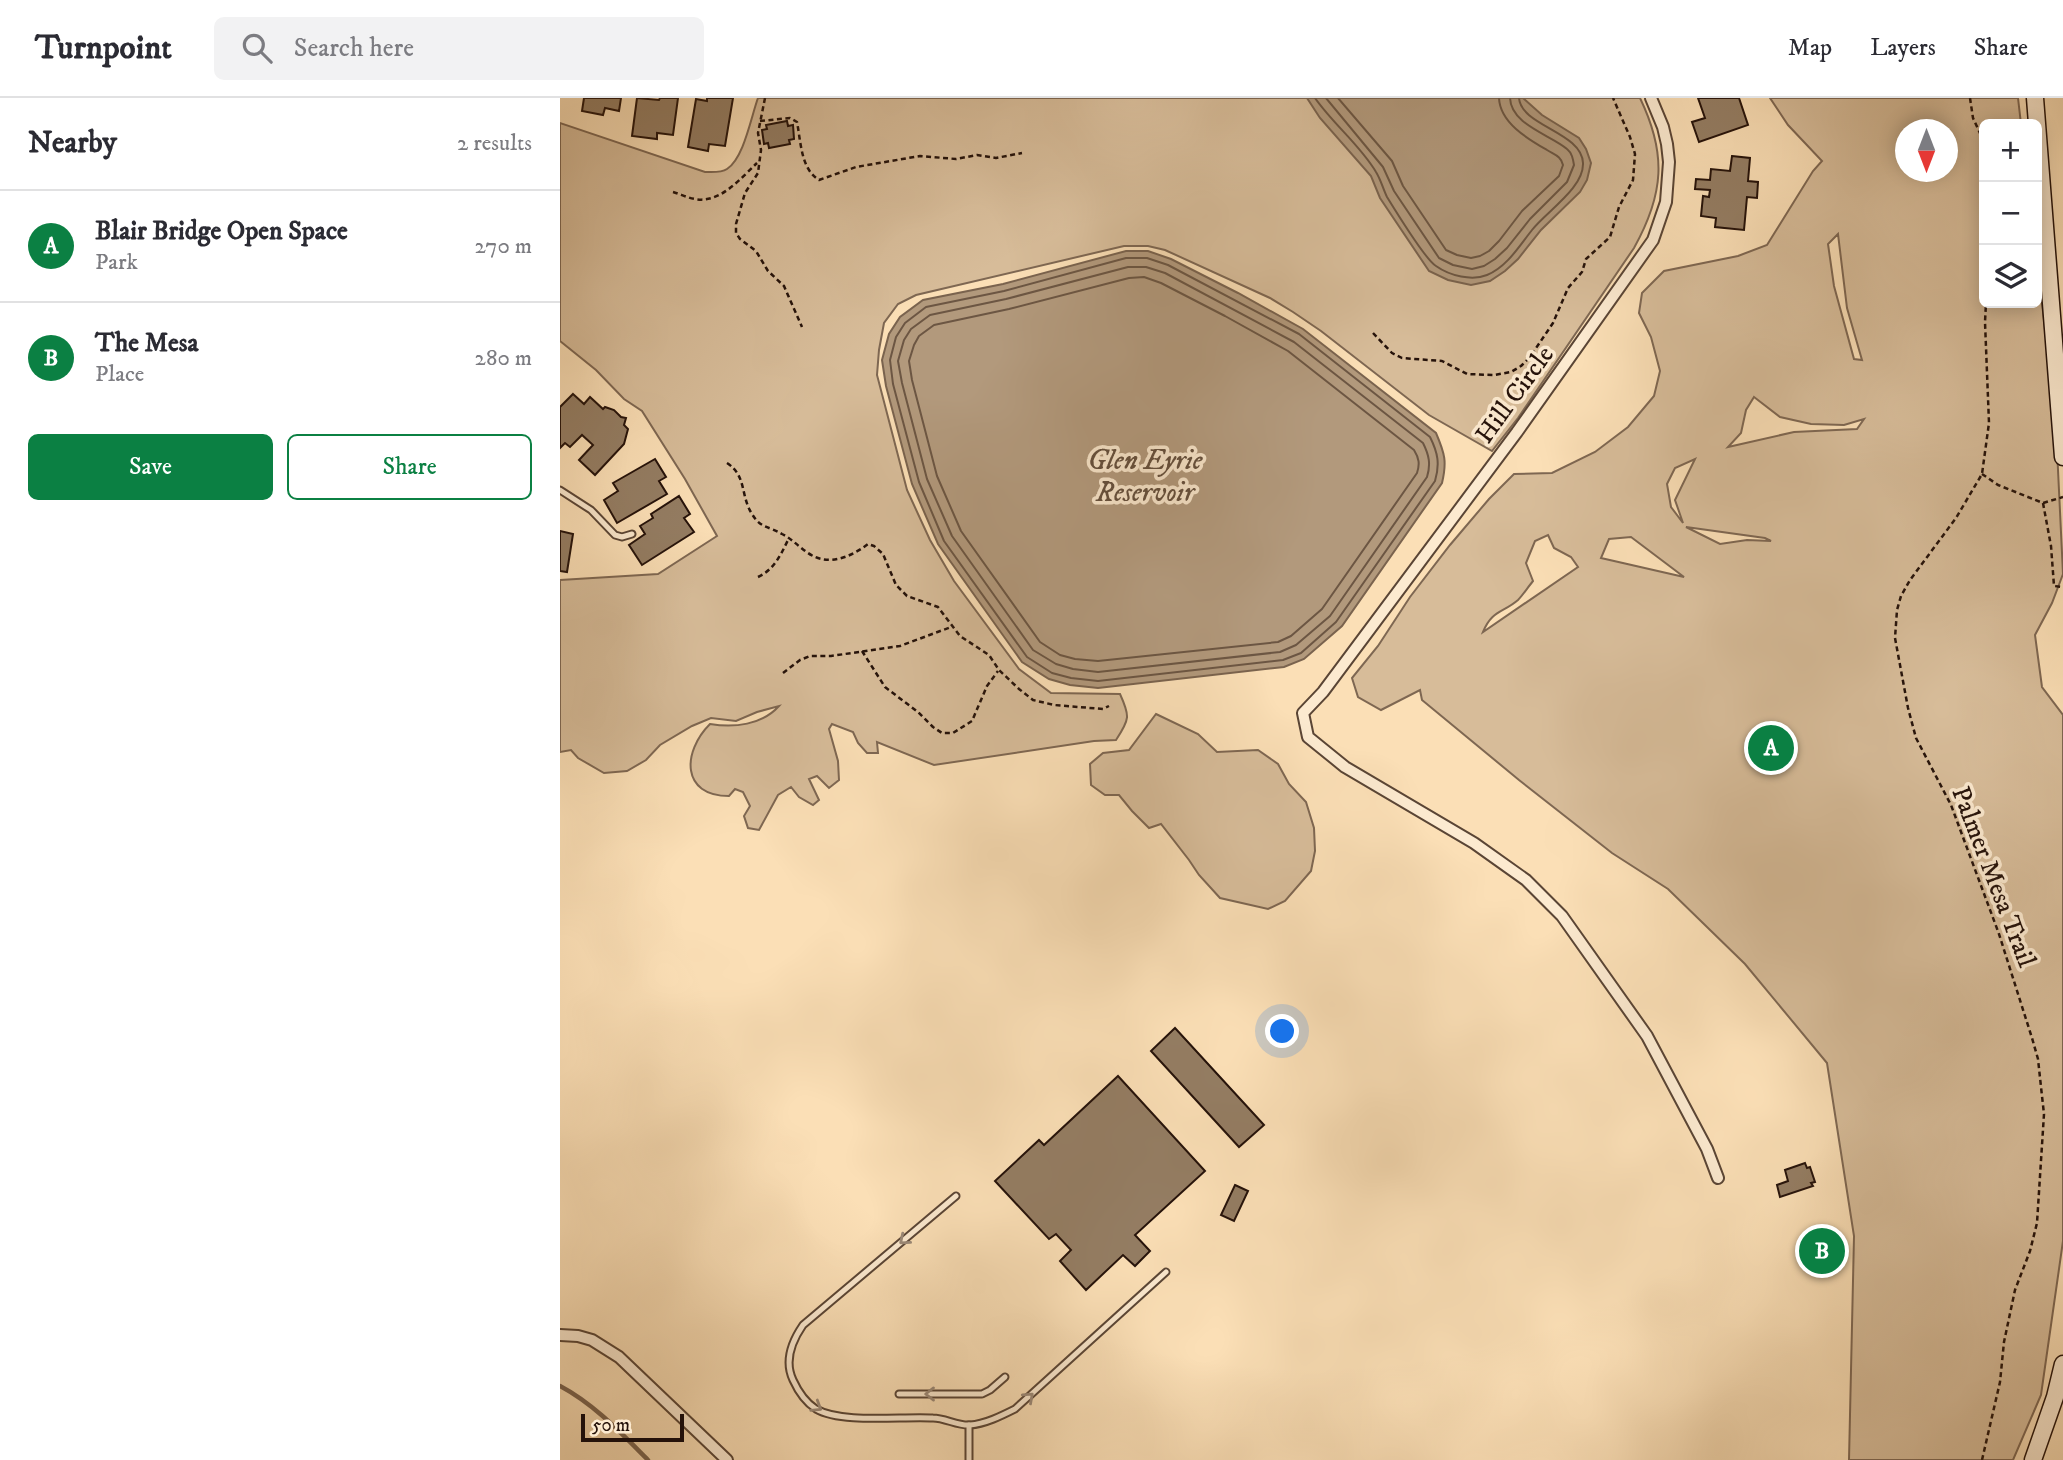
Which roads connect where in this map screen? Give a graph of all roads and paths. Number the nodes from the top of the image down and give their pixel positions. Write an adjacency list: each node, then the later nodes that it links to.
1 (765, 98): 6 (path)
2 (1613, 98): 13 (path)
3 (1651, 98): 29 (street, Hill Circle)
4 (1970, 98): 7 (path)
5 (2035, 98): 14 (main road)
6 (760, 121): 8 (path); 9 (path)
7 (1979, 131)
8 (1022, 153)
9 (758, 162): 10 (path); 12 (path)
10 (673, 192)
11 (1986, 308): 16 (path)
12 (802, 327)
13 (1373, 333)
14 (2063, 457)
15 (727, 463): 21 (path)
16 (1982, 474): 19 (path); 39 (path, Palmer Mesa Trail)
17 (560, 491): 20 (lane)
18 (2063, 497): 19 (path)
19 (2043, 503): 23 (path)
20 (632, 534)
21 (789, 538): 22 (path); 24 (path)
22 (758, 577)
23 (2063, 587)
24 (951, 627): 25 (path); 26 (path)
25 (862, 651): 26 (path); 27 (path)
26 (999, 670): 28 (path)
27 (783, 673)
28 (1110, 706)
29 (1718, 1178)
30 (956, 1196): 36 (lane, one-way to 36)
31 (1166, 1272): 36 (lane, one-way to 31)
32 (560, 1335): 37 (street)
33 (2063, 1364): 40 (main road)
34 (1005, 1377): 35 (lane, one-way to 35)
35 (899, 1394)
36 (969, 1426): 38 (lane)
37 (727, 1460)
38 (969, 1460)
39 (1982, 1460)
40 (2034, 1460)

